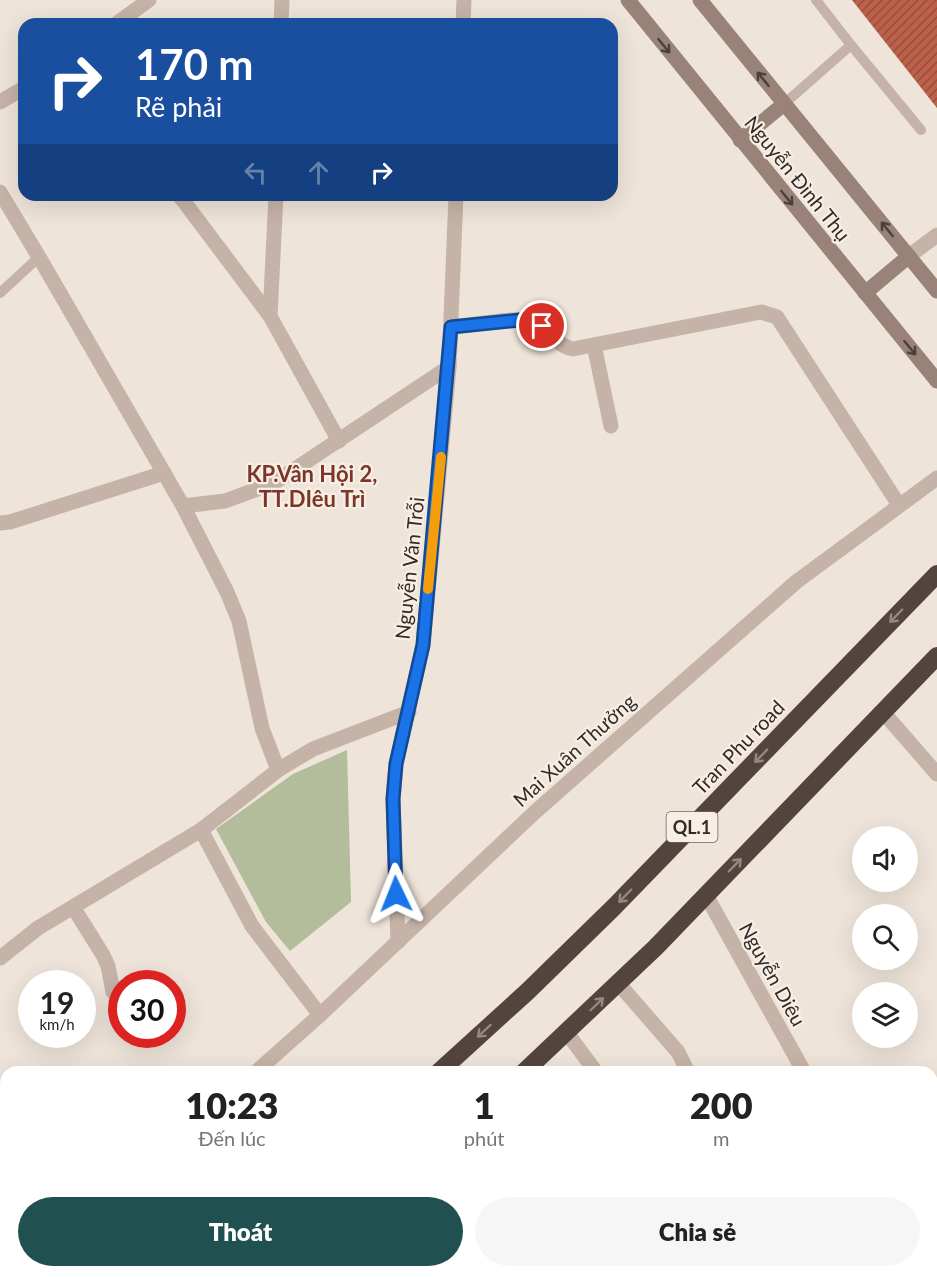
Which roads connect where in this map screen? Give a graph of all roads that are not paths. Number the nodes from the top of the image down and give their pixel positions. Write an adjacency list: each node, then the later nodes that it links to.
1 (149, 0): 7 (street)
2 (282, 0): 8 (street)
3 (464, 0): 9 (street)
4 (628, 0): 15 (street, Nguyễn Đình Thụ, one-way to 15)
5 (700, 0): 13 (street, Nguyễn Đình Thụ, one-way to 5)
6 (816, 0): 10 (lane)
7 (124, 18)
8 (281, 18)
9 (463, 18)
10 (850, 45): 13 (lane); 14 (lane)
11 (18, 92): 12 (street)
12 (0, 102)
13 (784, 104): 15 (street); 22 (street, Nguyễn Đình Thụ, one-way to 13)
14 (921, 130)
15 (740, 140): 25 (street, Nguyễn Đình Thụ, one-way to 25)
16 (0, 192): 21 (street)
17 (184, 201): 26 (street)
18 (276, 201): 26 (street)
19 (456, 201): 27 (street, Nguyễn Văn Trỗi)
20 (937, 235): 22 (street)
21 (39, 256): 24 (lane); 33 (street)
22 (909, 256): 23 (street, Nguyễn Đình Thụ); 25 (street)
23 (937, 291)
24 (0, 293)
25 (865, 293): 30 (street, Nguyễn Đình Thụ, one-way to 30)
26 (270, 315): 32 (street)
27 (451, 327): 28 (street); 29 (street, Nguyễn Văn Trỗi)
28 (594, 345): 31 (street); 35 (street)
29 (449, 367): 32 (street); 40 (street, Nguyễn Văn Trỗi)
30 (937, 381)
31 (611, 426)
32 (339, 441): 36 (street)
33 (164, 473): 36 (street); 37 (street)
34 (937, 478): 35 (street, Mai Xuân Thưởng)
35 (899, 505): 47 (street, Mai Xuân Thưởng)
36 (183, 506): 42 (street)
37 (0, 524)
38 (937, 574): 54 (highway, Tran Phu road / QL.1, one-way to 54)
39 (937, 656): 41 (highway, QL.1)
40 (409, 712): 42 (street); 47 (street, Nguyễn Văn Trỗi)
41 (883, 712): 43 (street); 45 (highway, QL.1, one-way to 41)
42 (278, 770): 44 (street)
43 (937, 774)
44 (201, 830): 46 (street); 51 (street)
45 (706, 894): 50 (highway, QL.1); 58 (street, Nguyễn Diêu)
46 (73, 907): 48 (street); 49 (street)
47 (398, 942): 51 (street, Mai Xuân Thưởng)
48 (0, 958)
49 (109, 970)
50 (618, 983): 52 (highway, QL.1, one-way to 50); 57 (street)
51 (320, 1016): 53 (street, Mai Xuân Thưởng)
52 (567, 1033): 55 (highway, QL.1); 56 (street)
53 (263, 1066)
54 (446, 1066)
55 (531, 1066)
56 (592, 1066)
57 (685, 1066)
58 (801, 1066)

